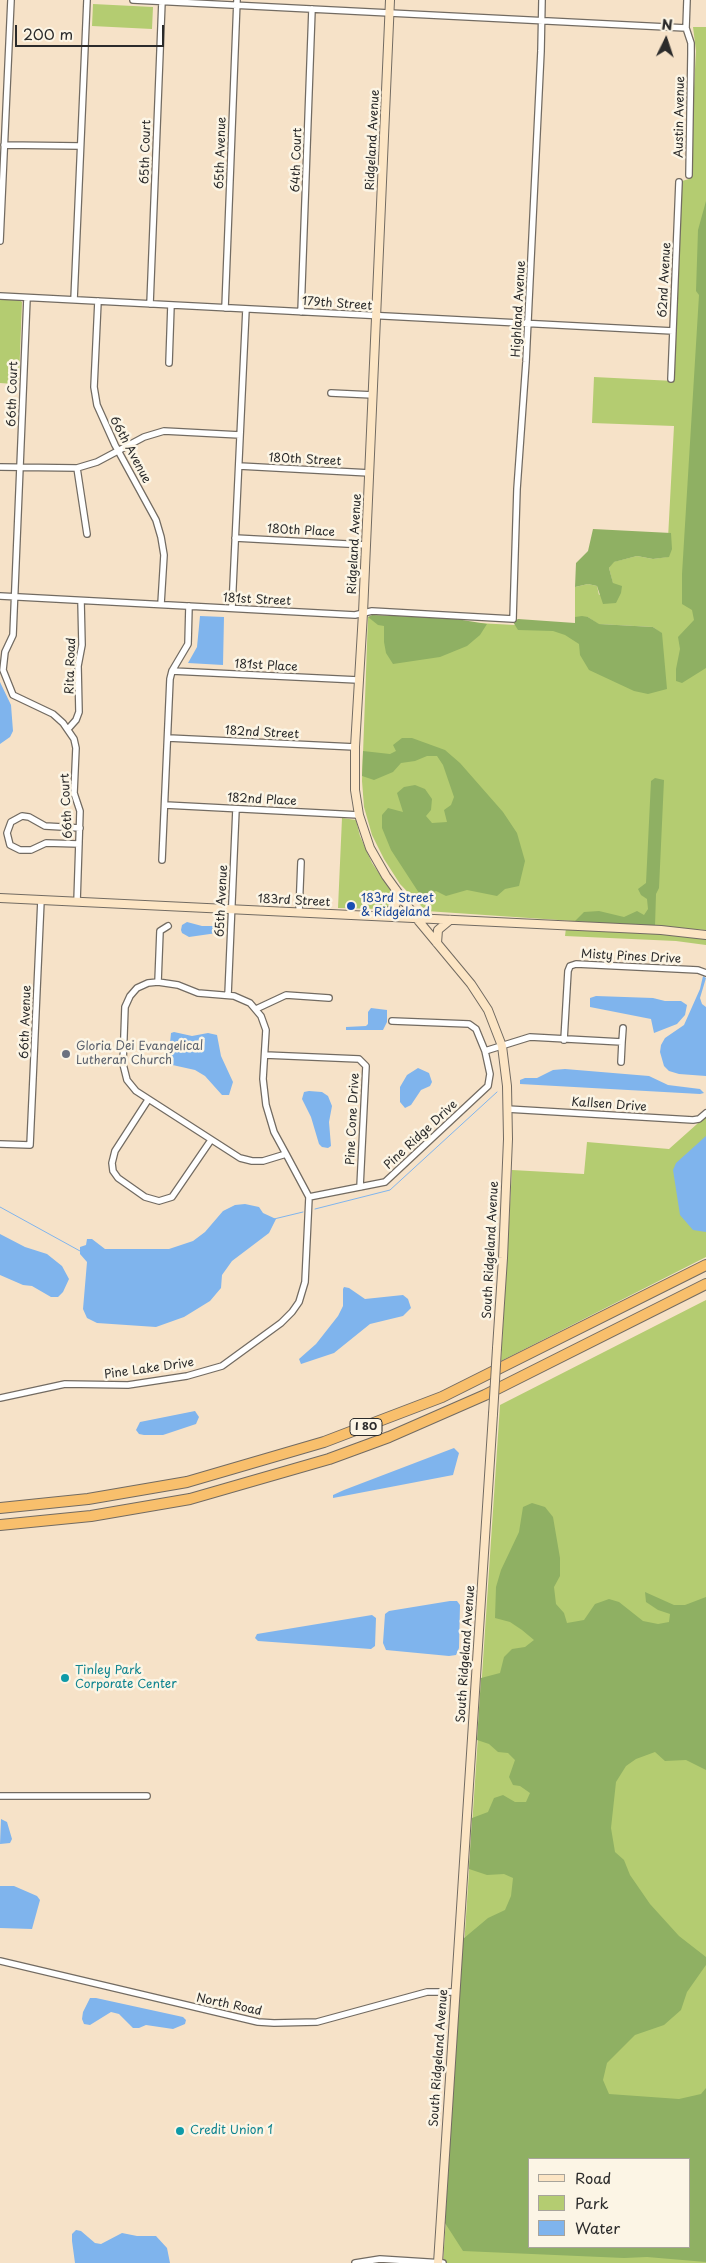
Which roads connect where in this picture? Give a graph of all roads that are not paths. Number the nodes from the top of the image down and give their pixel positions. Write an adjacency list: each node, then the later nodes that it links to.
1 (12, 0): 13 (street)
2 (87, 0): 14 (street)
3 (133, 0): 7 (street)
4 (390, 0): 10 (street, Ridgeland Avenue)
5 (542, 0): 11 (street, Highland Avenue)
6 (688, 0): 12 (street, Austin Avenue)
7 (162, 2): 8 (street); 22 (street, 65th Court)
8 (237, 3): 9 (street); 24 (street, 65th Avenue)
9 (312, 9): 10 (street); 26 (street, 64th Court)
10 (390, 13): 11 (street); 27 (street, Ridgeland Avenue)
11 (541, 20): 12 (street); 28 (street, Highland Avenue)
12 (686, 28): 15 (street, Austin Avenue)
13 (4, 144): 14 (street); 17 (street)
14 (80, 146): 20 (street)
15 (689, 175)
16 (679, 182): 29 (street, 62nd Avenue)
17 (0, 241)
18 (0, 296): 19 (street, 179th Street)
19 (27, 298): 20 (street, 179th Street); 38 (street, 66th Court)
20 (74, 300): 21 (street, 179th Street)
21 (98, 302): 22 (street, 179th Street); 35 (street, 66th Avenue)
22 (150, 304): 23 (street, 179th Street)
23 (172, 305): 24 (street, 179th Street); 30 (street)
24 (225, 308): 25 (street, 179th Street)
25 (246, 309): 26 (street, 179th Street); 34 (street)
26 (301, 312): 27 (street, 179th Street)
27 (376, 317): 28 (street, 179th Street); 33 (street, Ridgeland Avenue)
28 (528, 323): 29 (street, 179th Street); 51 (street, Highland Avenue)
29 (673, 331): 31 (street, 62nd Avenue)
30 (169, 364)
31 (671, 379)
32 (331, 393): 33 (street)
33 (372, 395): 40 (street, Ridgeland Avenue)
34 (240, 435): 35 (street); 36 (street)
35 (118, 451): 39 (street); 47 (street, 66th Avenue)
36 (239, 466): 40 (street, 180th Street); 42 (street)
37 (0, 467): 38 (street)
38 (20, 467): 39 (street); 45 (street, 66th Court)
39 (76, 468): 41 (street)
40 (370, 473): 43 (street, Ridgeland Avenue)
41 (87, 534)
42 (235, 538): 43 (street, 180th Place); 49 (street)
43 (366, 545): 50 (street, Ridgeland Avenue)
44 (0, 596): 45 (street, 181st Street)
45 (14, 597): 46 (street, 181st Street); 52 (street, 66th Court)
46 (81, 601): 47 (street, 181st Street); 55 (street, Rita Road)
47 (161, 604): 48 (street, 181st Street)
48 (189, 606): 49 (street, 181st Street); 53 (street)
49 (232, 608): 50 (street, 181st Street)
50 (363, 613): 51 (street, 181st Street); 54 (street, Ridgeland Avenue)
51 (513, 619)
52 (1, 670): 55 (street, 66th Court)
53 (172, 671): 54 (street, 181st Place); 56 (street)
54 (358, 680): 57 (street, Ridgeland Avenue)
55 (68, 729): 61 (street, 66th Court)
56 (168, 738): 57 (street, 182nd Street); 58 (street)
57 (355, 746): 60 (street, Ridgeland Avenue)
58 (165, 805): 59 (street, 182nd Place); 63 (street)
59 (236, 809): 60 (street, 182nd Place); 69 (street, 65th Avenue)
60 (359, 815): 65 (street, Ridgeland Avenue)
61 (80, 828): 62 (street, 66th Court); 62 (street)
62 (79, 844): 68 (street, 66th Court)
63 (162, 860)
64 (301, 862): 70 (street)
65 (396, 890): 71 (street); 72 (street, Ridgeland Avenue)
66 (0, 898): 67 (street, 183rd Street)
67 (41, 900): 68 (street, 183rd Street); 94 (street, 66th Avenue)
68 (77, 902): 69 (street, 183rd Street)
69 (232, 909): 70 (street, 183rd Street); 79 (street, 65th Avenue)
70 (299, 912): 71 (street, 183rd Street)
71 (381, 917): 72 (street, 183rd Street)
72 (417, 919): 73 (street, 183rd Street); 76 (street, Ridgeland Avenue)
73 (450, 920): 75 (street, 183rd Street); 76 (street)
74 (168, 926): 78 (street)
75 (706, 935)
76 (437, 944): 86 (street, Ridgeland Avenue)
77 (706, 973): 84 (street, Misty Pines Drive)
78 (158, 982): 79 (street); 90 (street)
79 (228, 995): 81 (street)
80 (328, 998): 81 (street)
81 (256, 1009): 88 (street)
82 (392, 1021): 87 (street)
83 (623, 1028): 85 (street)
84 (564, 1040): 85 (street); 86 (street)
85 (622, 1042): 89 (street)
86 (502, 1046): 87 (street); 91 (street, South Ridgeland Avenue)
87 (484, 1051): 96 (street, Pine Ridge Drive)
88 (265, 1055): 95 (street); 96 (street, Pine Cone Drive)
89 (621, 1062)
90 (148, 1100): 93 (street); 93 (street)
91 (507, 1109): 92 (street, Kallsen Drive); 106 (street, South Ridgeland Avenue, bridge)
92 (706, 1113)
93 (210, 1140): 95 (street)
94 (0, 1144)
95 (286, 1154): 97 (street)
96 (360, 1187): 97 (street, Pine Ridge Drive)
97 (309, 1197): 100 (street, Pine Lake Drive)
98 (706, 1265): 101 (highway, I 80)
99 (706, 1284): 102 (highway, I 80)
100 (0, 1398)
101 (0, 1508)
102 (0, 1525)
103 (0, 1796): 104 (street)
104 (147, 1796)
105 (0, 1961): 106 (street, North Road)
106 (454, 1992): 108 (street, South Ridgeland Avenue)
107 (355, 2263): 108 (street)
108 (438, 2263): 109 (street)
109 (443, 2263)

